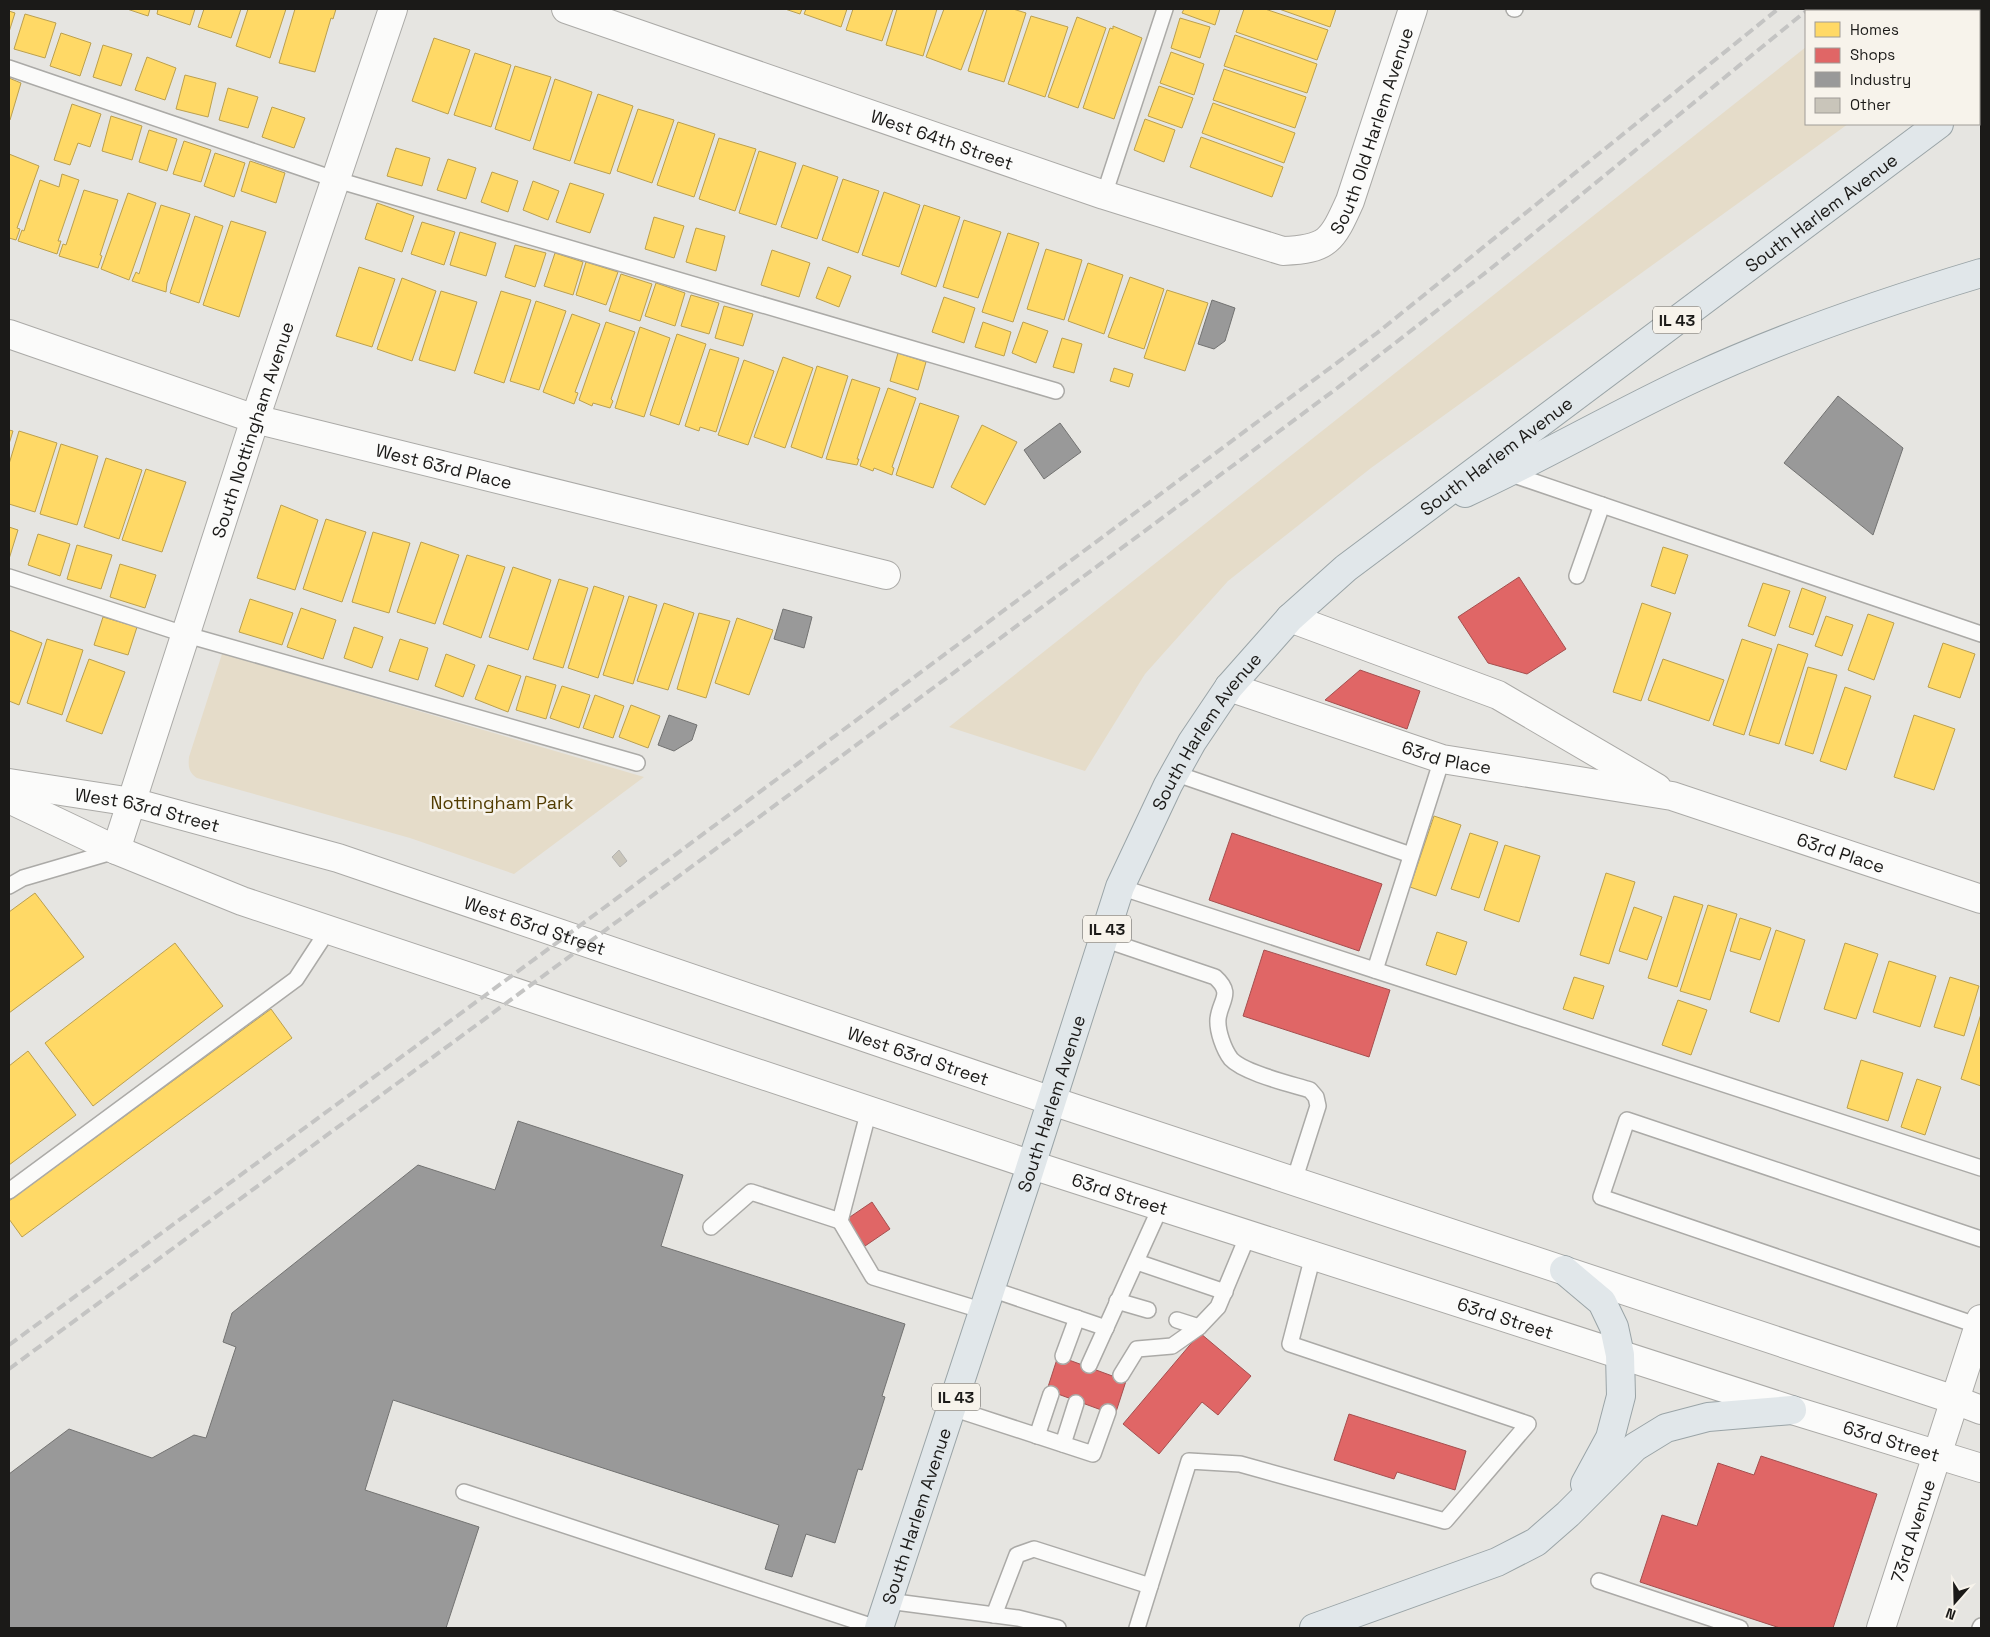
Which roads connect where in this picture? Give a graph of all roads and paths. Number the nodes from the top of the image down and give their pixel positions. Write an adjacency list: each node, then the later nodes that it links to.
1 (393, 9): 7 (street, South Nottingham Avenue)
2 (566, 9): 8 (street, West 64th Street)
3 (1165, 9): 8 (lane)
4 (1413, 9): 9 (street, South Old Harlem Avenue)
5 (9, 68): 7 (lane)
6 (1938, 125): 16 (main road, South Harlem Avenue / IL 43)
7 (337, 180): 12 (lane); 13 (street, South Nottingham Avenue)
8 (1104, 194): 9 (street, West 64th Street)
9 (1320, 246)
10 (1981, 273): 14 (main road)
11 (9, 334): 13 (street, West 63rd Place)
12 (1056, 391)
13 (255, 420): 17 (street, West 63rd Place); 22 (street, South Nottingham Avenue)
14 (1508, 473): 15 (lane); 16 (main road)
15 (1602, 505): 18 (lane); 21 (lane)
16 (1416, 516): 20 (main road, South Harlem Avenue / IL 43)
17 (886, 575)
18 (1577, 576)
19 (9, 577): 22 (lane)
20 (1290, 618): 23 (main road, South Harlem Avenue / IL 43); 28 (street, 63rd Place)
21 (1981, 634)
22 (186, 636): 25 (lane); 30 (street, South Nottingham Avenue)
23 (1230, 687): 24 (street, 63rd Place); 26 (main road, South Harlem Avenue / IL 43)
24 (1442, 759): 28 (street, 63rd Place); 32 (lane)
25 (637, 763)
26 (1174, 773): 32 (lane); 34 (main road, South Harlem Avenue / IL 43)
27 (9, 783): 30 (street, West 63rd Street)
28 (1672, 796): 35 (street, 63rd Place)
29 (9, 798): 31 (street, West 63rd Street)
30 (132, 802): 31 (street, South Nottingham Avenue); 39 (street, West 63rd Street)
31 (116, 850): 33 (lane); 36 (street, West 63rd Street)
32 (1411, 855): 38 (lane)
33 (9, 886)
34 (1120, 887): 37 (main road, South Harlem Avenue / IL 43); 38 (lane)
35 (1981, 900)
36 (328, 930): 40 (street, West 63rd Street); 44 (lane)
37 (1103, 939): 39 (main road, South Harlem Avenue / IL 43); 43 (lane)
38 (1374, 970): 42 (lane)
39 (1052, 1101): 41 (main road, South Harlem Avenue / IL 43); 43 (street)
40 (869, 1110): 41 (street, West 63rd Street); 46 (lane)
41 (1032, 1165): 45 (street, 63rd Street); 54 (main road, South Harlem Avenue / IL 43)
42 (1981, 1168)
43 (1294, 1181): 52 (street)
44 (9, 1191)
45 (1161, 1206): 48 (street, 63rd Street); 51 (lane)
46 (840, 1221): 47 (lane); 54 (lane)
47 (711, 1227)
48 (1248, 1235): 50 (street, 63rd Street); 53 (lane)
49 (1981, 1239): 59 (lane)
50 (1313, 1256): 62 (street, 63rd Street); 80 (lane)
51 (1137, 1262): 53 (lane); 55 (lane)
52 (1564, 1270): 62 (main road); 67 (street)
53 (1225, 1292): 60 (lane)
54 (987, 1300): 57 (lane); 69 (main road, South Harlem Avenue / IL 43)
55 (1117, 1301): 56 (lane); 61 (lane)
56 (1148, 1310)
57 (1077, 1318): 61 (lane); 63 (lane)
58 (1177, 1320): 60 (lane)
59 (1980, 1323): 67 (street, 73rd Avenue)
60 (1198, 1327): 65 (lane)
61 (1106, 1328): 64 (lane)
62 (1620, 1355): 70 (street, 63rd Street); 78 (main road)
63 (1063, 1356)
64 (1089, 1365)
65 (1121, 1375)
66 (1051, 1394): 73 (lane)
67 (1955, 1400): 71 (street); 75 (street, 73rd Avenue)
68 (1076, 1403): 74 (lane)
69 (952, 1408): 73 (lane); 81 (main road, South Harlem Avenue / IL 43)
70 (1792, 1410): 75 (street, 63rd Street); 78 (main road)
71 (1981, 1410)
72 (1108, 1412): 74 (lane)
73 (1037, 1436): 74 (lane)
74 (1063, 1444)
75 (1937, 1456): 76 (street, 63rd Street); 88 (street, 73rd Avenue)
76 (1981, 1468)
77 (464, 1492): 83 (lane)
78 (1568, 1514): 86 (main road)
79 (1599, 1581): 87 (lane)
80 (1150, 1586): 82 (lane); 85 (lane)
81 (888, 1601): 82 (lane); 83 (main road, South Harlem Avenue / IL 43)
82 (994, 1614): 84 (lane)
83 (878, 1628)
84 (1058, 1628)
85 (1137, 1628)
86 (1314, 1628)
87 (1740, 1628)
88 (1881, 1628)

